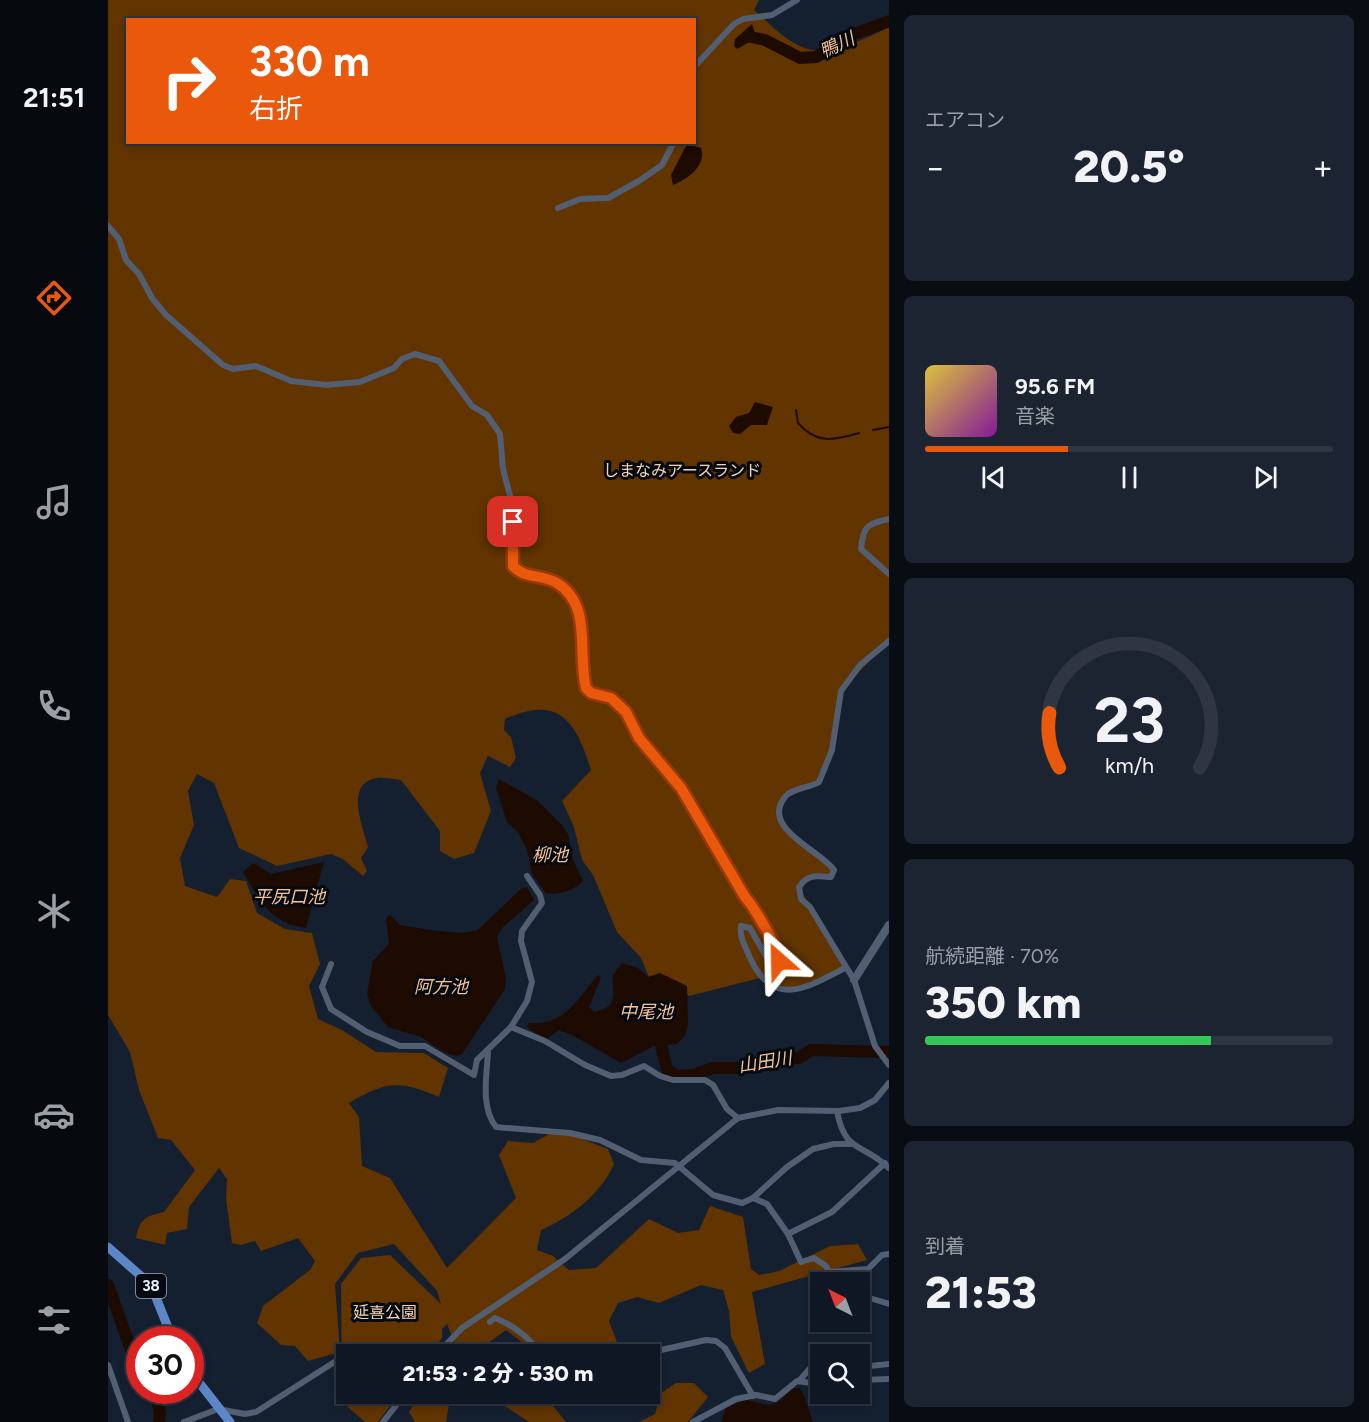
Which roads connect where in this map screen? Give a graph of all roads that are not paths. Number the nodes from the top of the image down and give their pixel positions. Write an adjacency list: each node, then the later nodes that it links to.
1 (797, 0): 2 (street)
2 (696, 65)
3 (674, 144): 4 (street)
4 (558, 208)
5 (108, 226): 12 (street)
6 (889, 519): 7 (street)
7 (889, 574)
8 (889, 641): 12 (street)
9 (527, 876): 14 (street)
10 (888, 929): 13 (street)
11 (331, 964): 15 (street)
12 (845, 968): 13 (street)
13 (854, 980): 16 (street)
14 (510, 1027): 15 (street); 19 (street)
15 (488, 1051): 21 (street)
16 (889, 1065)
17 (889, 1083): 18 (street)
18 (837, 1111): 19 (street); 20 (street)
19 (738, 1118): 21 (street)
20 (851, 1144): 22 (street); 23 (street)
21 (679, 1166): 23 (street); 31 (street)
22 (887, 1166): 24 (street)
23 (753, 1198): 24 (street)
24 (788, 1234): 26 (street)
25 (108, 1247): 30 (main road, 38)
26 (889, 1254)
27 (873, 1299): 28 (street)
28 (889, 1304)
29 (490, 1322): 32 (street)
30 (167, 1326)
31 (447, 1344)
32 (532, 1344)
33 (660, 1351): 44 (street)
34 (336, 1361): 46 (street)
35 (889, 1364): 37 (street)
36 (108, 1365): 47 (street)
37 (870, 1366)
38 (810, 1369): 41 (street)
39 (889, 1379): 40 (street)
40 (870, 1380)
41 (799, 1381): 42 (street); 44 (street)
42 (810, 1383)
43 (204, 1390): 46 (main road)
44 (753, 1396): 51 (street)
45 (397, 1404): 50 (street)
46 (218, 1409): 48 (street); 49 (main road)
47 (128, 1422)
48 (184, 1422)
49 (230, 1422)
50 (383, 1422)
51 (693, 1422)

